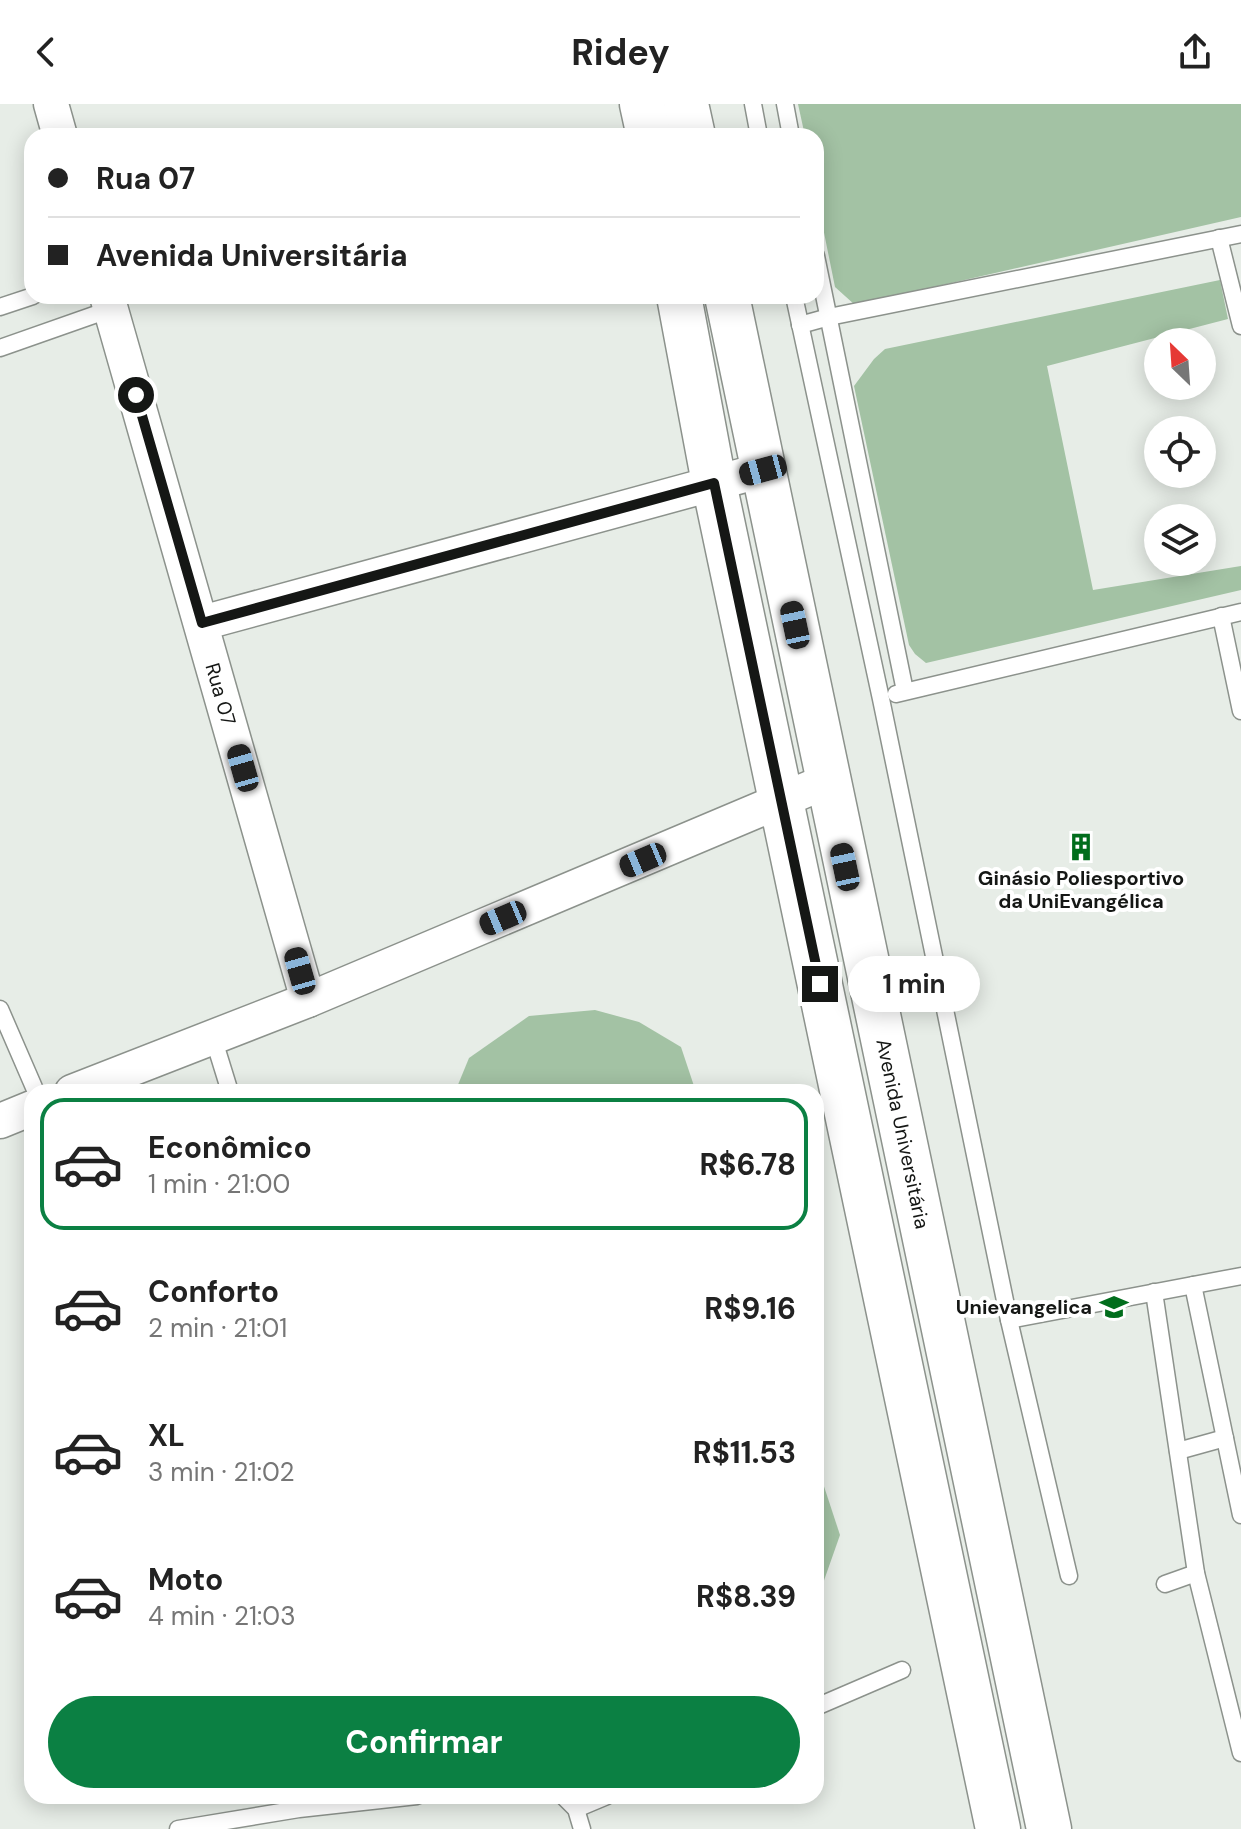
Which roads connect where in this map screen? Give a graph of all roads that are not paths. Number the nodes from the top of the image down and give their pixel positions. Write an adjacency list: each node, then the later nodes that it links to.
1 (51, 104): 6 (street)
2 (642, 104): 7 (main road)
3 (686, 104): 8 (main road)
4 (753, 104): 9 (lane)
5 (785, 104): 10 (lane)
6 (58, 128)
7 (647, 128)
8 (691, 128)
9 (758, 128)
10 (790, 128)
11 (1241, 234): 12 (lane)
12 (1219, 238): 21 (lane); 23 (lane)
13 (824, 294): 21 (lane)
14 (24, 299): 20 (lane)
15 (107, 304): 24 (lane)
16 (109, 304): 29 (street, Rua 07)
17 (680, 304): 26 (main road)
18 (729, 304): 25 (main road, Avenida Universitária)
19 (796, 304): 22 (lane)
20 (0, 307)
21 (829, 317): 22 (lane); 30 (lane)
22 (800, 325): 31 (lane)
23 (1241, 326)
24 (0, 348)
25 (763, 470): 26 (street); 33 (main road, Avenida Universitária)
26 (714, 483): 29 (street); 34 (main road)
27 (1241, 612): 28 (lane)
28 (1221, 616): 30 (lane); 32 (lane)
29 (202, 623): 35 (street, Rua 07)
30 (905, 691): 31 (lane)
31 (881, 699): 46 (lane)
32 (1241, 711)
33 (827, 781): 34 (street); 61 (main road, Avenida Universitária)
34 (782, 801): 35 (street); 60 (main road)
35 (308, 1000): 37 (street)
36 (0, 1009): 38 (lane)
37 (213, 1037): 39 (street); 40 (lane)
38 (33, 1084)
39 (93, 1084)
40 (228, 1084)
41 (24, 1111): 42 (street)
42 (0, 1121)
43 (1241, 1276): 44 (lane)
44 (1193, 1285): 45 (lane); 47 (lane)
45 (1154, 1292): 46 (lane); 48 (lane)
46 (1009, 1320): 51 (lane)
47 (1225, 1438): 48 (lane); 49 (lane)
48 (1178, 1451): 50 (lane)
49 (1241, 1515)
50 (1196, 1573): 52 (lane); 55 (lane)
51 (1069, 1576)
52 (1165, 1584)
53 (902, 1670): 54 (lane)
54 (824, 1704)
55 (1241, 1753)
56 (344, 1804): 62 (lane)
57 (571, 1804): 59 (lane)
58 (588, 1804): 59 (lane)
59 (576, 1809): 63 (lane)
60 (995, 1813): 61 (main road)
61 (1048, 1824)
62 (178, 1829)
63 (582, 1829)

